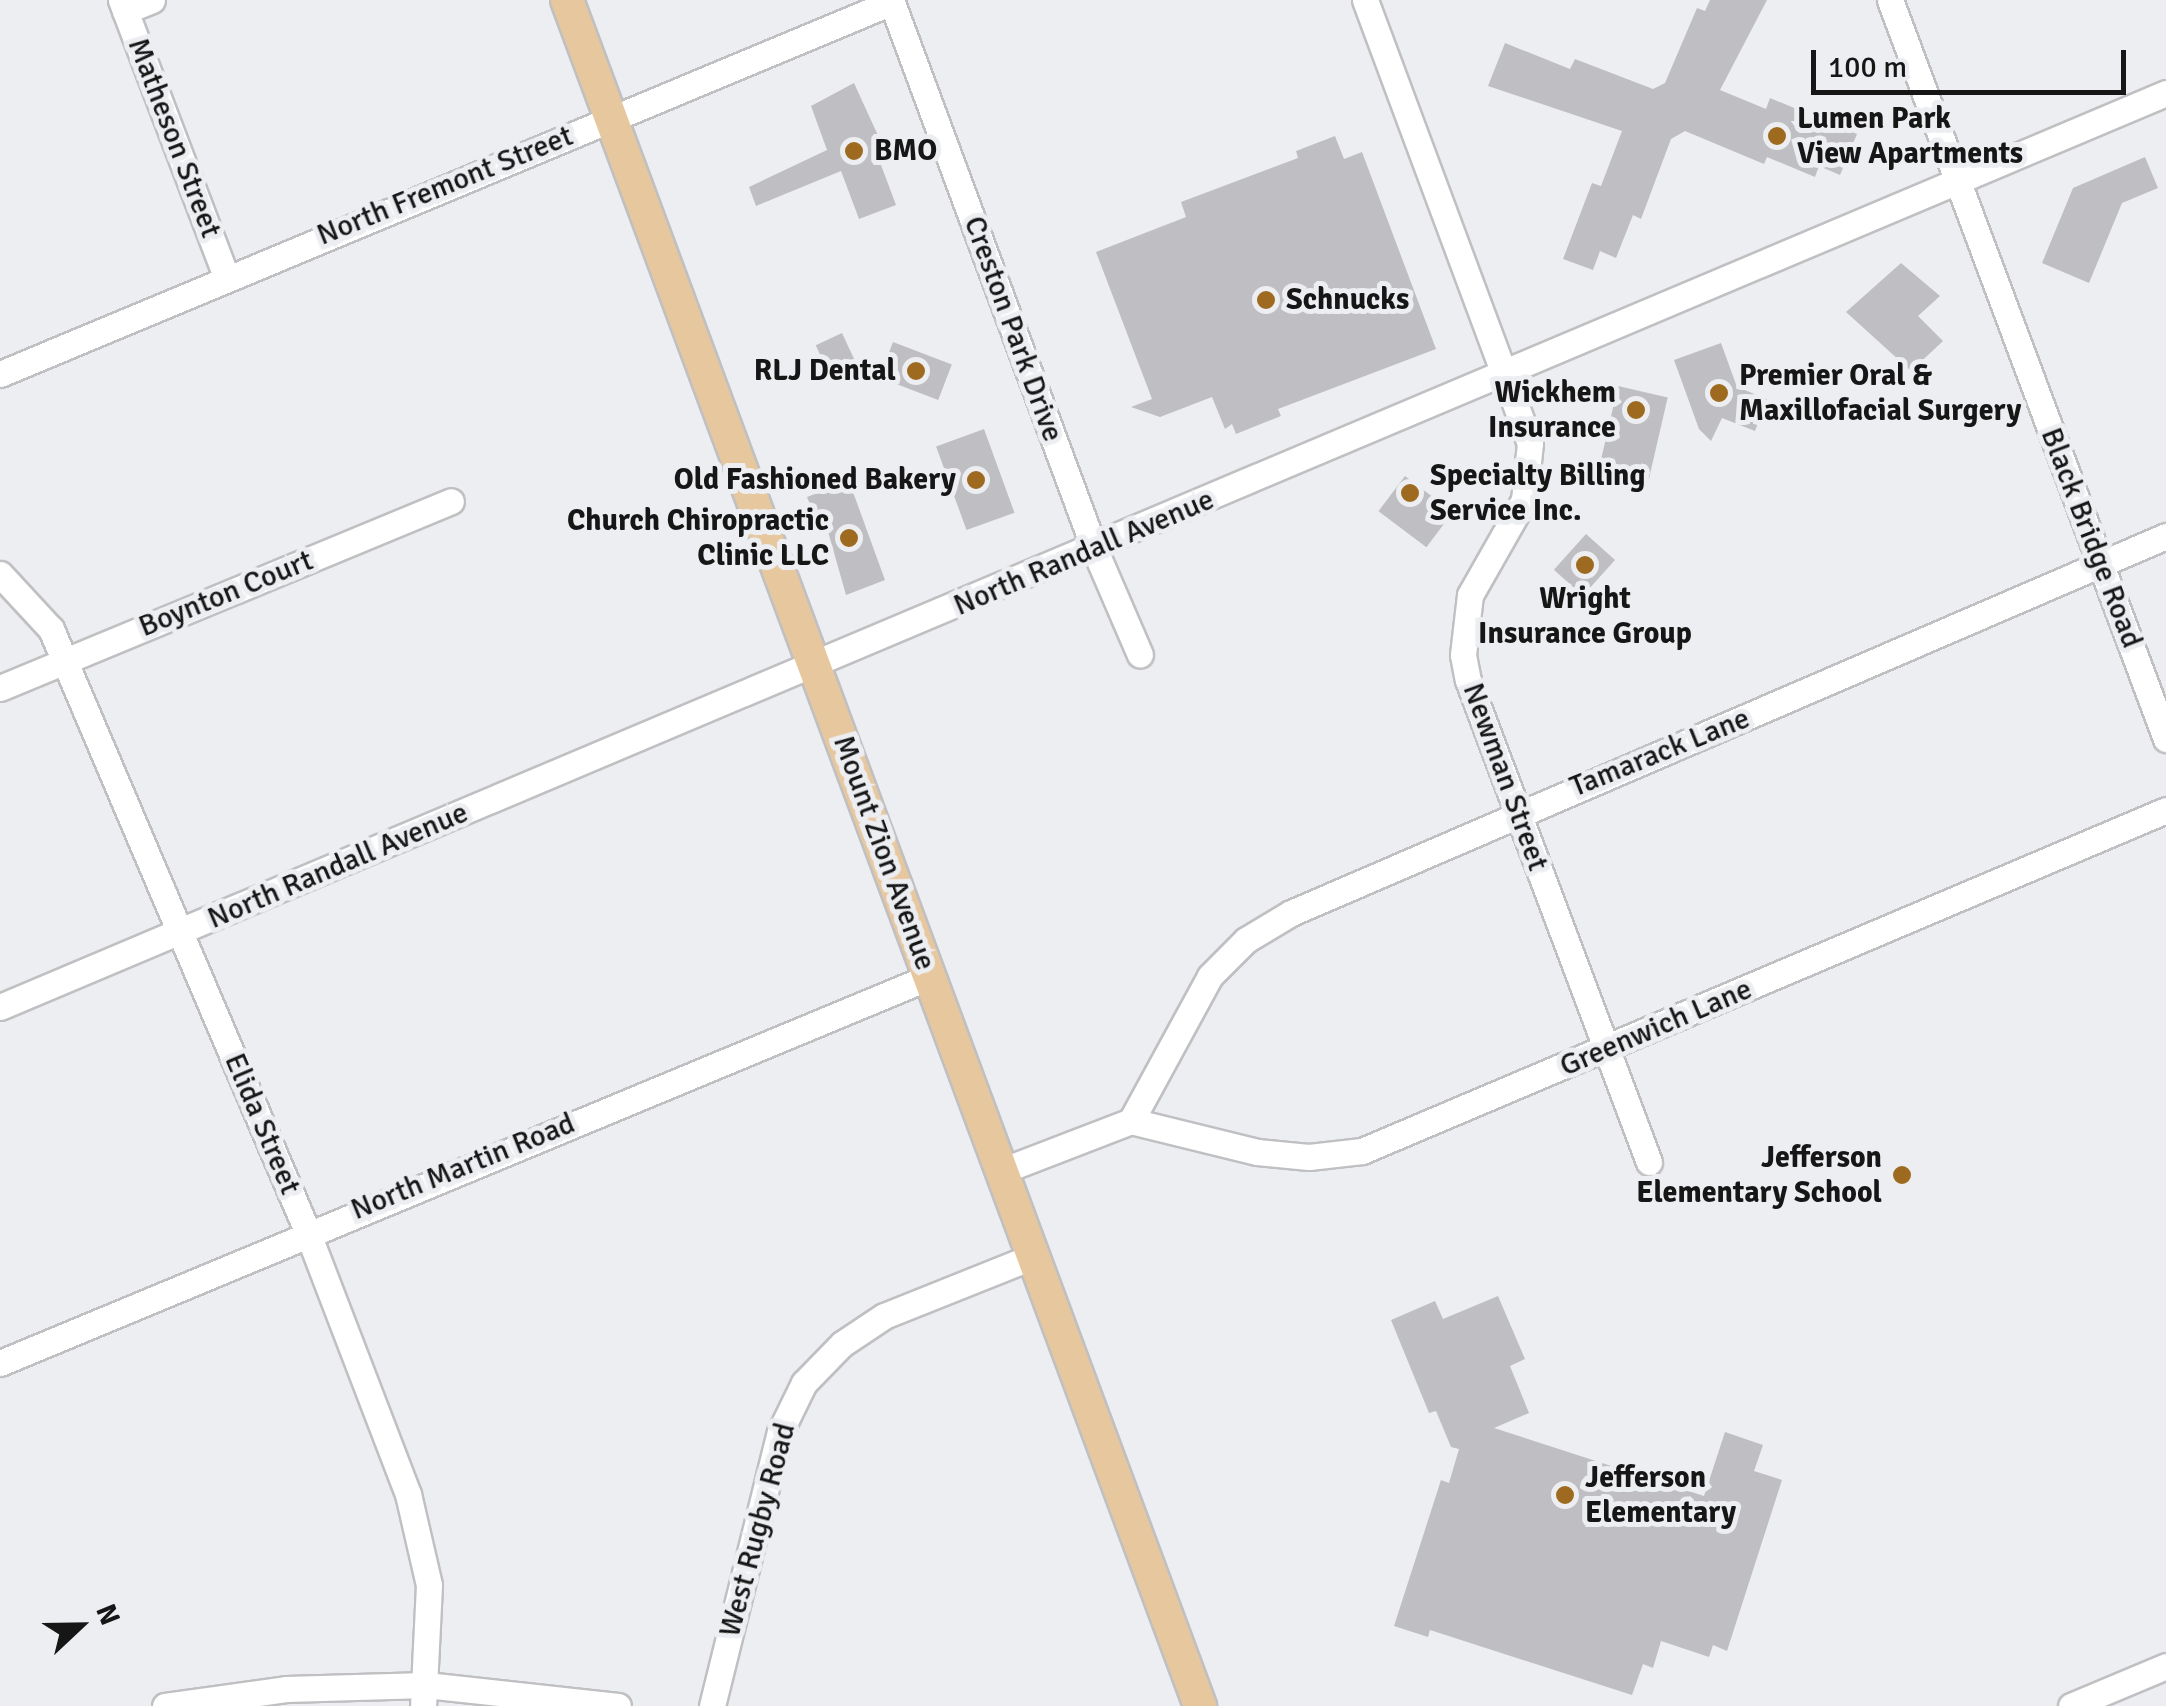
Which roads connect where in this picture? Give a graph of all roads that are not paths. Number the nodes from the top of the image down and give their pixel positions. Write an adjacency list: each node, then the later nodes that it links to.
1 (152, 0): 6 (street)
2 (567, 0): 8 (main road, Mount Zion Avenue)
3 (1366, 0): 12 (street, Newman Street)
4 (1890, 0): 9 (street, Black Bridge Road)
5 (891, 1): 8 (street, North Fremont Street); 15 (street, Creston Park Drive)
6 (123, 6): 10 (street, Matheson Street)
7 (2166, 92): 9 (street, North Randall Avenue)
8 (612, 118): 10 (street, North Fremont Street); 20 (main road, Mount Zion Avenue)
9 (1956, 178): 12 (street, North Randall Avenue); 16 (street, Black Bridge Road)
10 (226, 276): 11 (street, North Fremont Street)
11 (0, 374)
12 (1507, 374): 15 (street, North Randall Avenue); 24 (street, Newman Street)
13 (451, 501): 19 (street, Boynton Court)
14 (2166, 536): 16 (street, Tamarack Lane)
15 (1094, 548): 18 (street, Creston Park Drive); 20 (street, North Randall Avenue)
16 (2101, 563): 22 (street, Black Bridge Road); 24 (street, Tamarack Lane)
17 (0, 574): 19 (street, Elida Street)
18 (1140, 655)
19 (64, 660): 21 (street, Boynton Court); 25 (street, Elida Street)
20 (816, 668): 25 (street, North Randall Avenue); 26 (main road, Mount Zion Avenue)
21 (0, 688)
22 (2166, 740)
23 (2166, 810): 28 (street, Greenwich Lane)
24 (1518, 811): 28 (street, Newman Street); 29 (street, Tamarack Lane)
25 (180, 932): 27 (street, North Randall Avenue); 32 (street, Elida Street)
26 (929, 977): 31 (main road, Mount Zion Avenue); 32 (street, North Martin Road)
27 (0, 1007)
28 (1606, 1050): 29 (street, Greenwich Lane); 30 (street, Newman Street)
29 (1131, 1121): 31 (street)
30 (1649, 1162)
31 (1004, 1170): 33 (main road, Mount Zion Avenue)
32 (308, 1230): 34 (street, North Martin Road); 36 (street, Elida Street)
33 (1034, 1256): 39 (street, West Rugby Road); 40 (main road, Mount Zion Avenue)
34 (0, 1363)
35 (2166, 1666): 41 (street)
36 (424, 1696): 37 (street); 38 (street)
37 (165, 1706)
38 (618, 1706)
39 (712, 1706)
40 (1200, 1706)
41 (2071, 1706)

